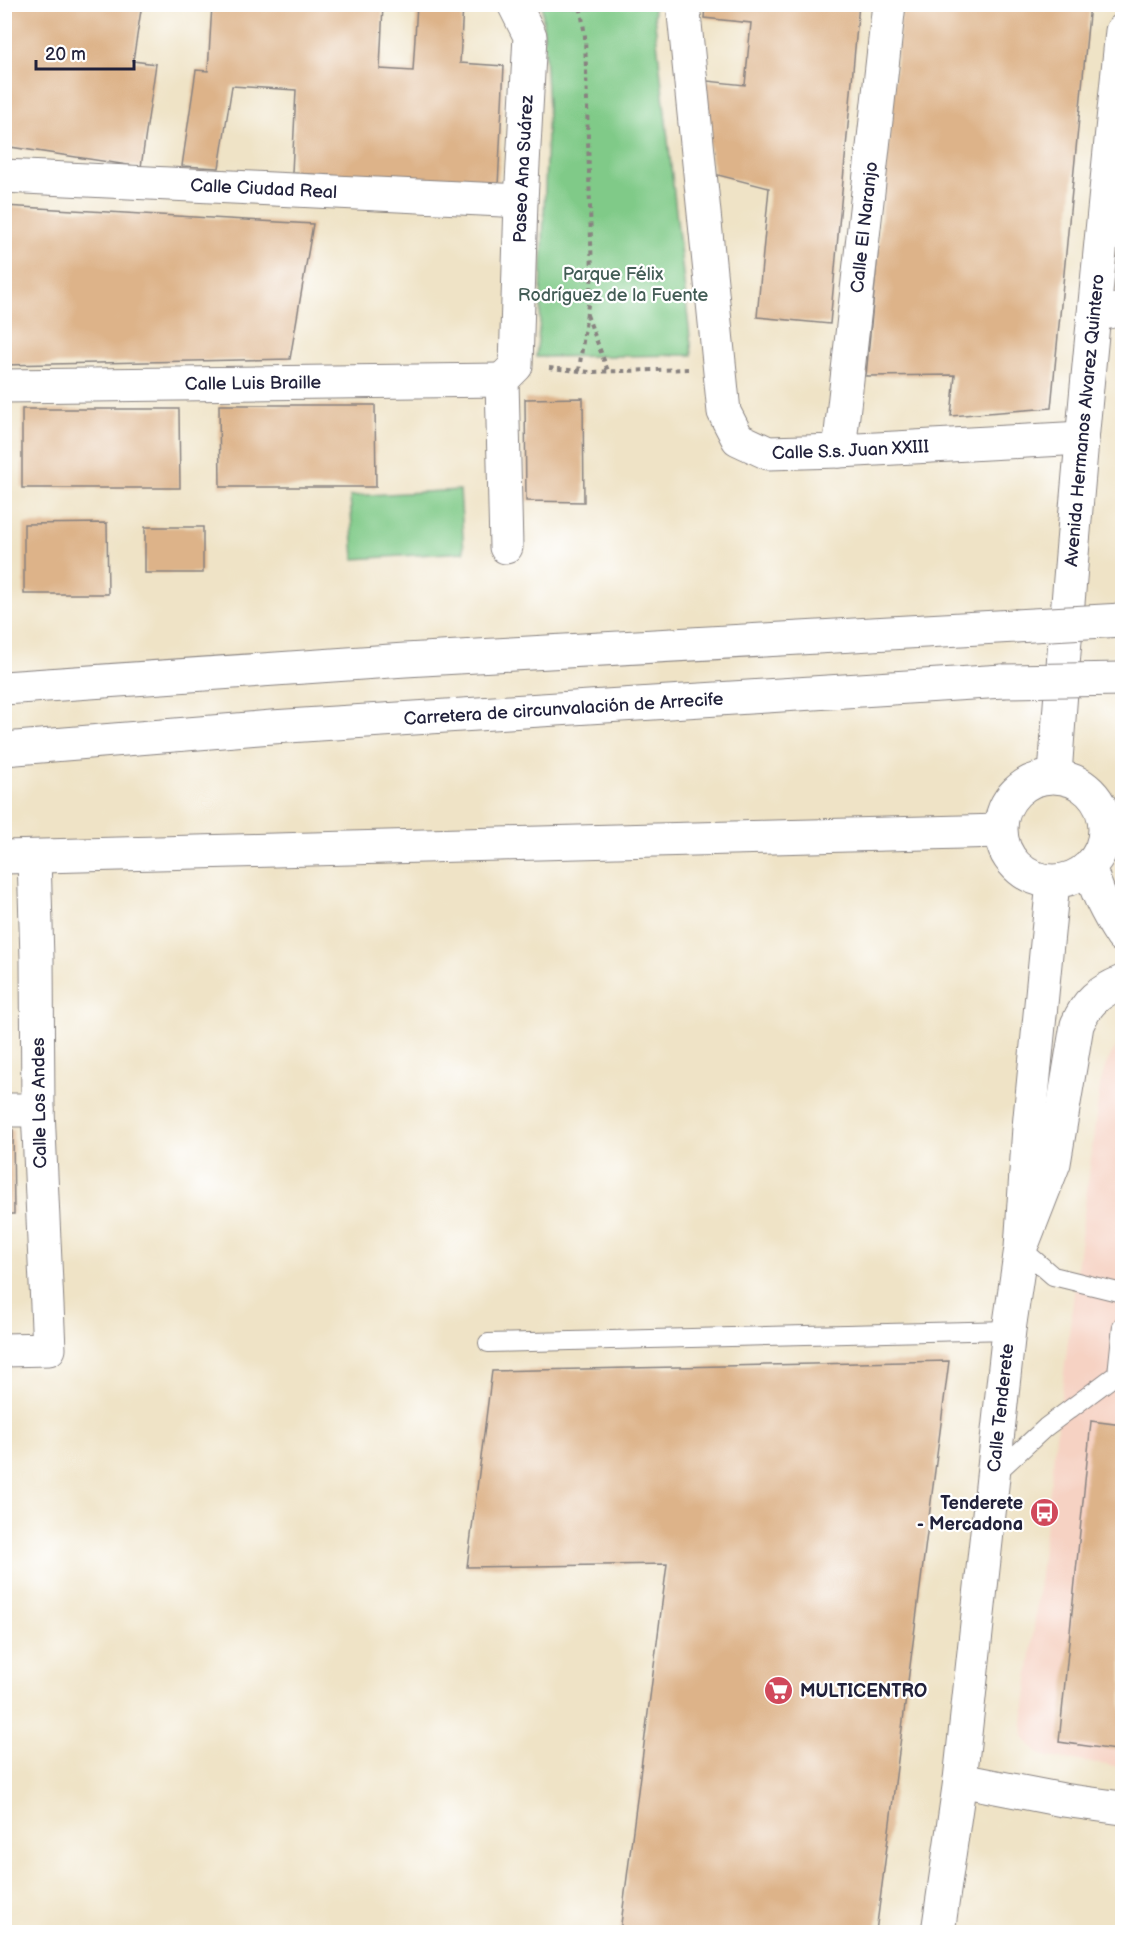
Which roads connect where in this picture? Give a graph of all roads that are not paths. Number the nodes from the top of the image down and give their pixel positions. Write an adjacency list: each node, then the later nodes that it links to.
1 (514, 4): 7 (main road, Paseo Ana Suárez)
2 (683, 4): 12 (main road, Calle S.s. Juan XXIII)
3 (889, 4): 12 (main road, Calle El Naranjo)
4 (1122, 31): 5 (main road, Avenida Hermanos Alvarez Quintero)
5 (1120, 72): 8 (main road, Avenida Hermanos Alvarez Quintero)
6 (4, 176): 7 (main road, Calle Ciudad Real)
7 (521, 201): 9 (main road, Paseo Ana Suárez)
8 (1108, 312): 11 (main road, Avenida Hermanos Alvarez Quintero)
9 (509, 373): 10 (main road, Calle Luis Braille); 13 (main road, Paseo Ana Suárez)
10 (4, 386)
11 (1082, 438): 12 (main road, Calle S.s. Juan XXIII); 18 (main road, Avenida Hermanos Alvarez Quintero)
12 (839, 451)
13 (506, 547)
14 (1122, 621): 16 (main road, bridge)
15 (1122, 679): 17 (main road, Carretera de circunvalación de Arrecife, bridge)
16 (4, 688)
17 (4, 749)
18 (1055, 775): 19 (main road); 21 (main road)
19 (1000, 831): 20 (main road); 22 (main road)
20 (19, 857): 26 (main road, Calle Los Andes)
21 (1090, 868): 22 (main road); 23 (main road)
22 (1053, 882): 27 (main road, Calle Tenderete)
23 (1122, 936)
24 (1122, 982): 27 (main road)
25 (4, 1110): 26 (main road)
26 (38, 1110): 32 (main road, Calle Los Andes)
27 (1021, 1248): 28 (lane); 30 (main road, Calle Tenderete)
28 (1122, 1293)
29 (1122, 1326): 33 (lane)
30 (1009, 1330): 31 (lane); 34 (main road, Calle Tenderete)
31 (488, 1343)
32 (4, 1350)
33 (1120, 1374): 34 (lane)
34 (993, 1476): 35 (main road, Calle Tenderete)
35 (960, 1780): 36 (main road); 37 (main road, Calle Tenderete)
36 (1122, 1808)
37 (938, 1932)

